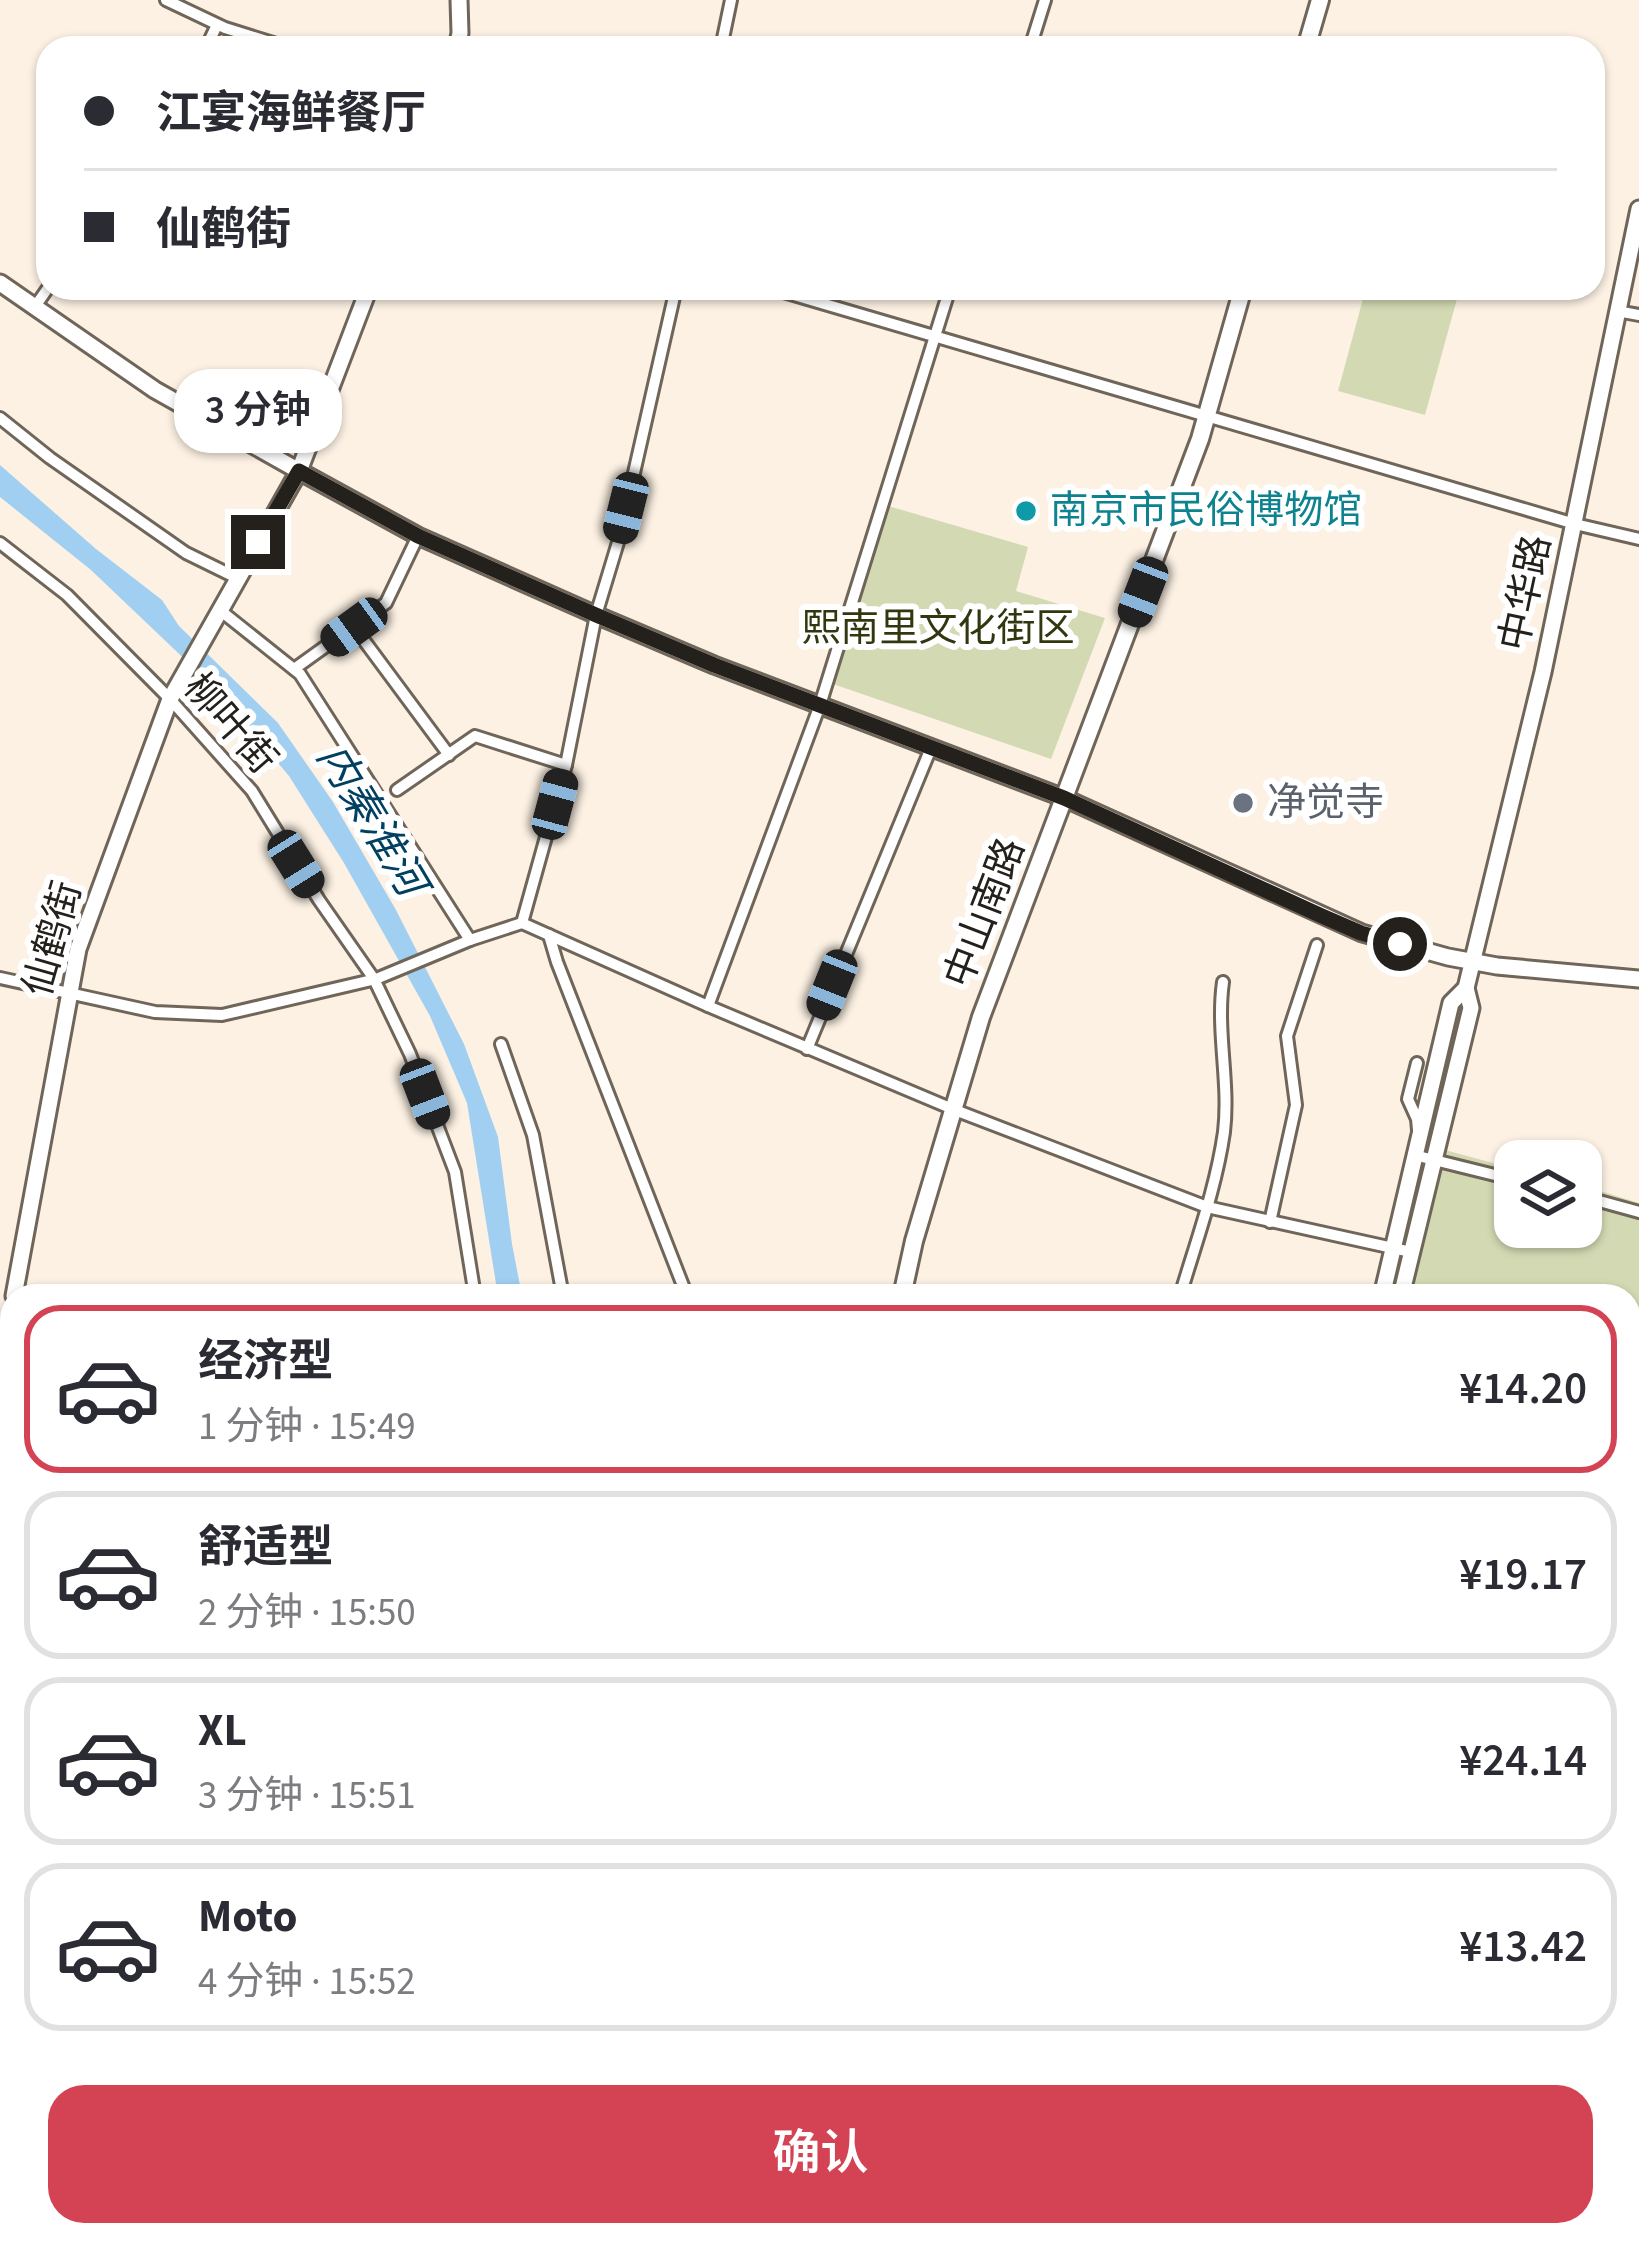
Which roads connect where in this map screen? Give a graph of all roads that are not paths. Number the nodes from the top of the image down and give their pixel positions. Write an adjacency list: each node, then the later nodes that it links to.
1 (166, 0): 6 (street)
2 (459, 0): 9 (main road)
3 (730, 0): 10 (street)
4 (1045, 0): 11 (street)
5 (1319, 0): 12 (main road)
6 (217, 25): 7 (street); 8 (street)
7 (212, 36)
8 (251, 36)
9 (459, 36)
10 (724, 36)
11 (1034, 36)
12 (1309, 36)
13 (1639, 209): 22 (main road, 中华路)
14 (0, 283): 21 (main road)
15 (40, 300): 21 (street)
16 (364, 300): 27 (main road)
17 (673, 300): 34 (street)
18 (812, 300): 24 (street)
19 (946, 300): 24 (street)
20 (1240, 300): 25 (main road, 中山南路)
21 (34, 308): 27 (main road)
22 (1617, 311): 23 (street); 28 (main road, 中华路)
23 (1639, 315)
24 (935, 335): 25 (street); 38 (street)
25 (1206, 415): 28 (street); 43 (main road, 中山南路)
26 (0, 418): 32 (street)
27 (299, 471): 29 (main road); 32 (main road)
28 (1575, 524): 30 (street); 48 (main road, 中华路)
29 (418, 536): 34 (main road); 35 (street)
30 (1639, 539)
31 (0, 543): 37 (street, 柳叶街)
32 (237, 578): 33 (main road)
33 (221, 611): 36 (street); 37 (main road, 仙鹤街)
34 (596, 615): 38 (main road); 41 (street)
35 (354, 627): 36 (street); 40 (street)
36 (294, 669): 46 (street)
37 (170, 699): 50 (street, 柳叶街); 54 (main road, 仙鹤街)
38 (820, 705): 39 (main road); 55 (street)
39 (931, 748): 43 (main road); 57 (street)
40 (449, 755): 41 (street); 42 (street)
41 (566, 765): 44 (street)
42 (397, 790)
43 (1064, 798): 48 (main road); 59 (main road, 中山南路)
44 (522, 922): 45 (street); 46 (street)
45 (549, 935): 55 (street); 72 (street)
46 (470, 940): 50 (street)
47 (1317, 945): 66 (street)
48 (1473, 962): 51 (main road); 53 (main road, 中华路)
49 (0, 978): 54 (street)
50 (375, 979): 54 (street); 70 (street, 柳叶街)
51 (1639, 980)
52 (1223, 982): 64 (street)
53 (1466, 988): 60 (main road, 中华路); 68 (main road, 中华路)
54 (70, 994): 69 (main road, 仙鹤街)
55 (708, 1006): 57 (street)
56 (501, 1044): 71 (street)
57 (807, 1049): 59 (street)
58 (1417, 1063): 60 (street)
59 (955, 1110): 64 (street); 73 (main road, 中山南路)
60 (1419, 1134): 61 (main road, 中华路)
61 (1414, 1155): 62 (street); 67 (main road, 中华路)
62 (1494, 1175)
63 (1602, 1202): 65 (street)
64 (1207, 1207): 66 (street); 74 (street)
65 (1639, 1212)
66 (1270, 1222): 67 (street)
67 (1392, 1248): 68 (street); 75 (main road, 中华路)
68 (1412, 1252): 76 (main road, 中华路)
69 (16, 1284)
70 (473, 1284)
71 (561, 1284)
72 (682, 1284)
73 (905, 1284)
74 (1184, 1284)
75 (1384, 1284)
76 (1404, 1284)

